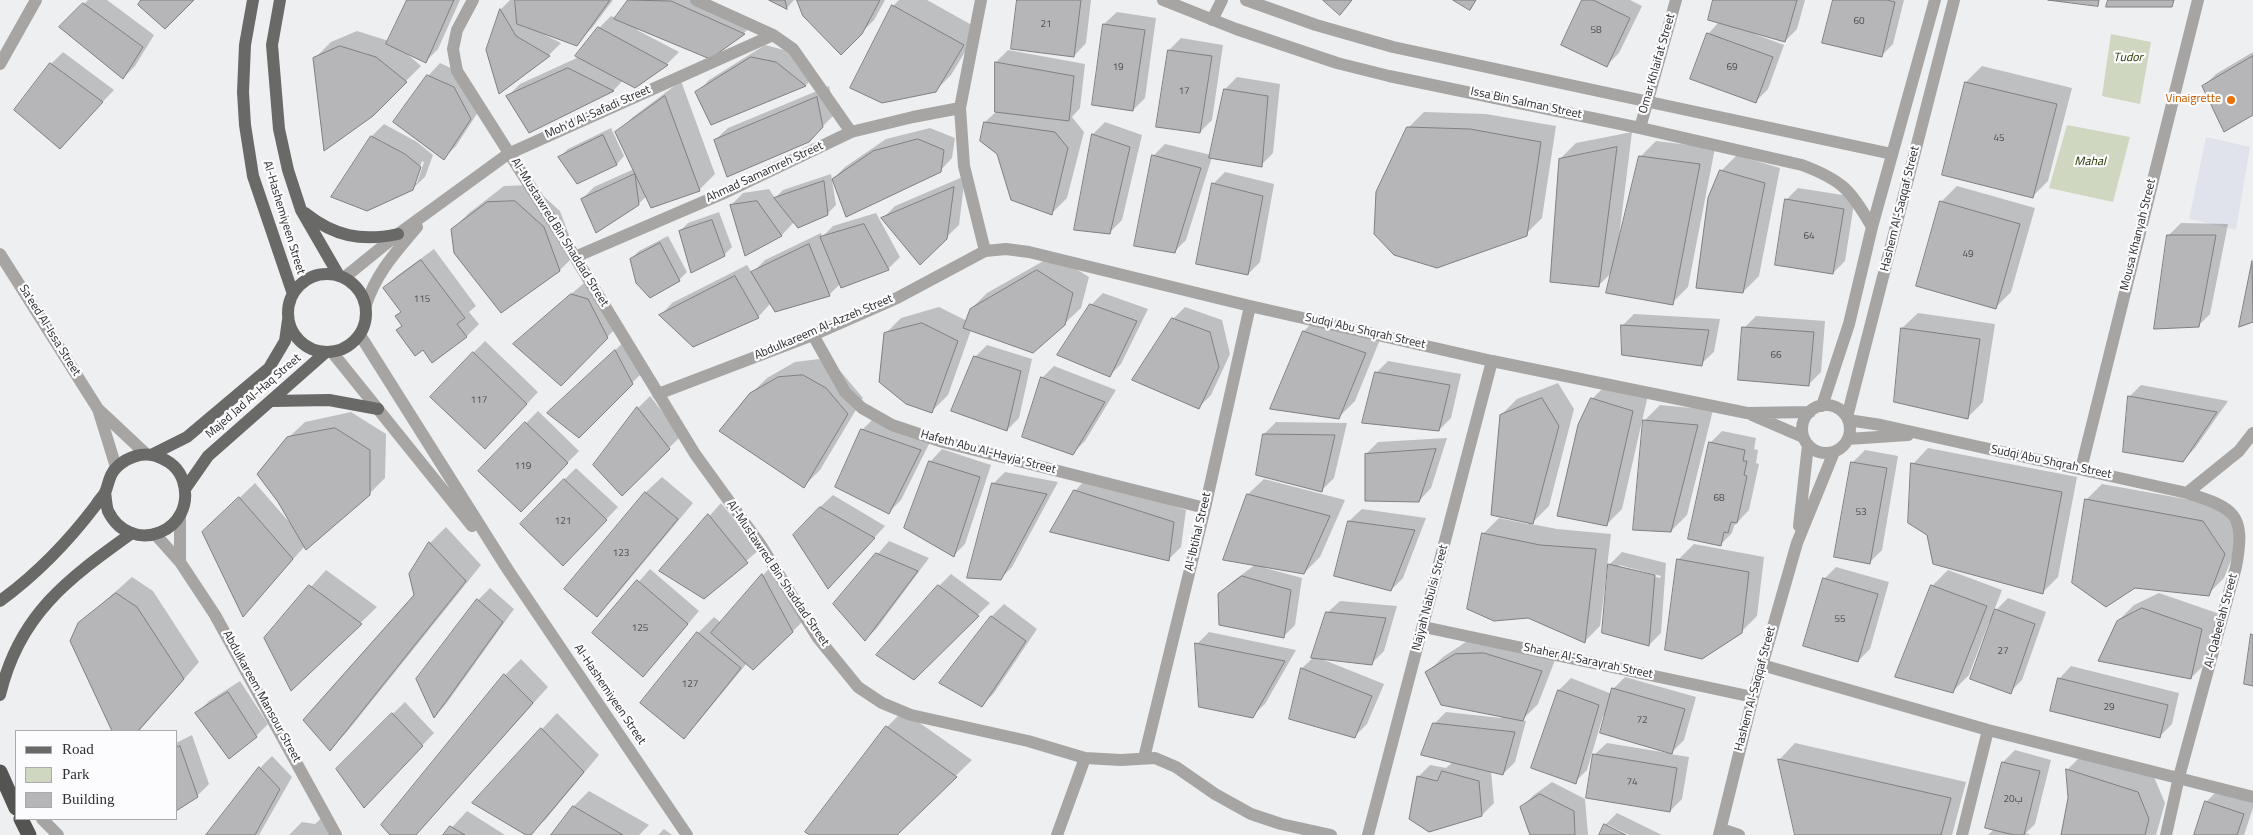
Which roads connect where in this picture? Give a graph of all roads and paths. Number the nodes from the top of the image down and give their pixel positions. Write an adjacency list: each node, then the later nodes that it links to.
1 (36, 0): 16 (street)
2 (253, 0): 31 (main road, Al-Hashemiyeen Street)
3 (280, 0): 24 (main road, Al-Hashemiyeen Street)
4 (473, 0): 21 (street, Al-Mustawred Bin Shaddad Street)
5 (696, 0): 15 (street)
6 (981, 0): 18 (street)
7 (1163, 0): 14 (street, Issa Bin Salman Street)
8 (1222, 0): 14 (street)
9 (1246, 0): 17 (street)
10 (1676, 0): 17 (street, Omar Khlaifat Street)
11 (1935, 0): 22 (street, Hashem Al-Saqqaf Street)
12 (1954, 0): 46 (street, Hashem Al-Saqqaf Street)
13 (2198, 0): 54 (street, Mousa Khanyah Street)
14 (1212, 20): 19 (street, Issa Bin Salman Street)
15 (773, 35): 20 (street); 21 (street, Moh’d Al-Safadi Street)
16 (0, 64)
17 (1647, 101): 19 (street, Omar Khlaifat Street); 22 (street)
18 (960, 108): 20 (street, Ahmad Samamreh Street); 27 (street)
19 (1640, 128): 25 (street, Issa Bin Salman Street)
20 (851, 132): 29 (street, Ahmad Samamreh Street)
21 (508, 154): 23 (street, Moh’d Al-Safadi Street); 29 (street, Al-Mustawred Bin Shaddad Street)
22 (1892, 154): 25 (street, Hashem Al-Saqqaf Street)
23 (433, 208): 26 (street, Moh’d Al-Safadi Street); 32 (street, Moh’d Al-Safadi Street)
24 (301, 210): 26 (main road); 30 (main road, Al-Hashemiyeen Street)
25 (1872, 226): 41 (street, Hashem Al-Saqqaf Street)
26 (398, 234): 30 (street, Moh’d Al-Safadi Street)
27 (985, 251): 33 (street, Sudqi Abu Shqrah Street); 36 (street, Abdulkareem Al-Azzeh Street)
28 (0, 254): 43 (street, Sa'eed Al-Issa Street)
29 (575, 257): 39 (street, Al-Mustawred Bin Shaddad Street)
30 (341, 276): 31 (main road); 32 (main road)
31 (293, 294): 34 (main road)
32 (366, 305): 35 (main road)
33 (1250, 306): 38 (street, Sudqi Abu Shqrah Street); 58 (street, Al-Ibtihal Street)
34 (288, 317): 37 (main road); 52 (main road, Majed Jad Al-Haq Street)
35 (360, 335): 37 (main road); 64 (street, Al-Hashemiyeen Street)
36 (813, 335): 39 (street, Abdulkareem Al-Azzeh Street); 58 (street, Hafeth Abu Al-Hayja' Street)
37 (329, 352): 40 (main road, Majed Jad Al-Haq Street); 42 (street, Al-Hashemiyeen Street)
38 (1492, 361): 44 (street, Sudqi Abu Shqrah Street); 66 (street, Najyah Nabulsi Street)
39 (658, 394): 71 (street, Al-Mustawred Bin Shaddad Street)
40 (272, 401): 42 (main road); 55 (main road, Majed Jad Al-Haq Street)
41 (1822, 406): 45 (street); 46 (street)
42 (378, 409): 64 (street, Al-Hashemiyeen Street)
43 (98, 410): 52 (street, Sa'eed Al-Issa Street); 53 (street, Sa'eed Al-Issa Street)
44 (1747, 412): 45 (street, Sudqi Abu Shqrah Street); 50 (street, Sudqi Abu Shqrah Street)
45 (1810, 412): 50 (street)
46 (1848, 419): 48 (street, Sudqi Abu Shqrah Street); 49 (street)
47 (2253, 433): 57 (street)
48 (1915, 434): 49 (street, Sudqi Abu Shqrah Street); 54 (street, Sudqi Abu Shqrah Street)
49 (1848, 439): 51 (street)
50 (1806, 441): 51 (street); 62 (street, Hashem Al-Saqqaf Street)
51 (1834, 452): 62 (street, Hashem Al-Saqqaf Street)
52 (149, 455): 53 (main road); 55 (main road)
53 (116, 468): 56 (main road)
54 (2081, 469): 57 (street, Sudqi Abu Shqrah Street)
55 (185, 489): 59 (main road)
56 (105, 492): 60 (main road); 65 (main road)
57 (2187, 494): 74 (street, Al-Qabeelah Street)
58 (1205, 508): 72 (street, Al-Ibtihal Street)
59 (180, 515): 61 (main road); 63 (street)
60 (132, 533): 61 (main road); 68 (main road)
61 (155, 534): 63 (street, Abdulkareem Mansour Street)
62 (1797, 543): 67 (street, Hashem Al-Saqqaf Street)
63 (180, 562): 83 (street, Abdulkareem Mansour Street)
64 (508, 570): 84 (street, Al-Hashemiyeen Street)
65 (0, 601)
66 (1424, 627): 69 (street, Shaher Al-Sarayrah Street); 87 (street, Najyah Nabulsi Street)
67 (1762, 665): 69 (street, Hashem Al-Saqqaf Street); 70 (street)
68 (0, 695)
69 (1753, 697): 80 (street, Hashem Al-Saqqaf Street)
70 (1988, 730): 74 (street); 89 (street)
71 (1085, 758): 72 (street, Al-Mustawred Bin Shaddad Street); 85 (street)
72 (1144, 758): 86 (street, Al-Mustawred Bin Shaddad Street)
73 (2, 776): 75 (street); 77 (highway)
74 (2179, 777): 76 (street); 90 (street, Al-Qabeelah Street)
75 (15, 792)
76 (2253, 797)
77 (15, 806)
78 (22, 820): 81 (highway)
79 (43, 820): 82 (street)
80 (1720, 832): 88 (street)
81 (29, 835)
82 (58, 835)
83 (336, 835)
84 (687, 835)
85 (1057, 835)
86 (1331, 835)
87 (1368, 835)
88 (1739, 835)
89 (1962, 835)
90 (2166, 835)

